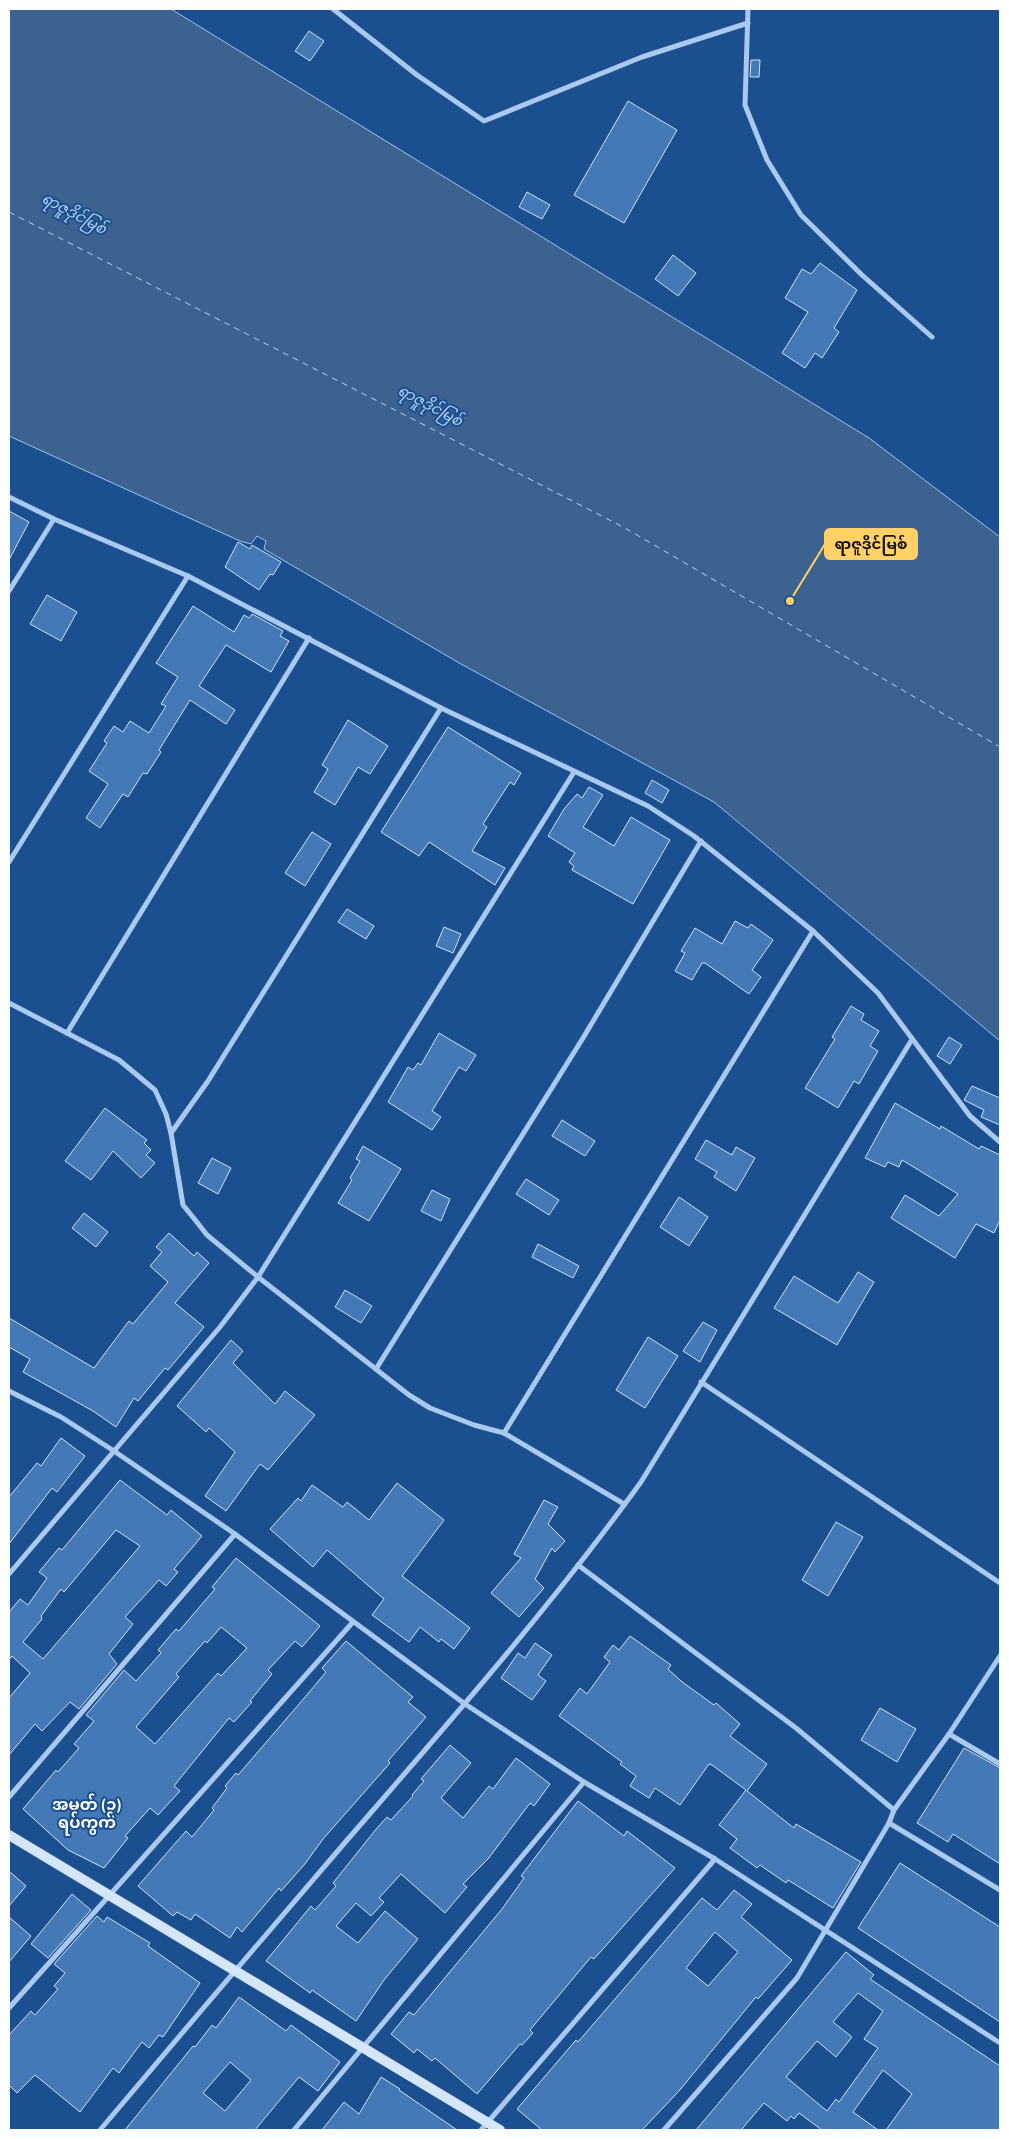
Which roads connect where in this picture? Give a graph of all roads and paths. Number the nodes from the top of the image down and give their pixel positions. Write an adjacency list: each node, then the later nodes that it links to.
1 (333, 9): 3 (street)
2 (748, 9): 3 (street)
3 (748, 23): 4 (street)
4 (932, 337)
5 (9, 497): 6 (street)
6 (54, 520): 7 (street); 8 (street)
7 (188, 576): 9 (street); 13 (street)
8 (9, 592)
9 (309, 638): 10 (street); 16 (street)
10 (441, 708): 11 (street); 18 (street)
11 (574, 772): 12 (street); 20 (street)
12 (701, 841): 14 (street); 21 (street)
13 (9, 862)
14 (813, 931): 17 (street); 24 (street)
15 (9, 1003): 16 (street)
16 (67, 1033): 18 (street)
17 (912, 1041): 19 (street); 22 (street)
18 (171, 1133): 20 (street)
19 (1000, 1142)
20 (258, 1277): 21 (street); 25 (street)
21 (376, 1369): 24 (street)
22 (701, 1382): 26 (street); 30 (street)
23 (9, 1391): 25 (street)
24 (504, 1433): 26 (street)
25 (114, 1451): 27 (street); 29 (street)
26 (624, 1504): 28 (street)
27 (235, 1534): 31 (street); 37 (street)
28 (578, 1566): 33 (street); 38 (street)
29 (9, 1574)
30 (1000, 1583)
31 (353, 1622): 33 (street); 43 (street)
32 (1000, 1656): 34 (street)
33 (465, 1704): 36 (street); 45 (street)
34 (948, 1734): 35 (street); 38 (street)
35 (1000, 1764)
36 (584, 1782): 41 (street); 48 (street)
37 (9, 1797)
38 (894, 1810): 39 (street)
39 (889, 1823): 42 (street); 44 (street)
40 (9, 1835): 43 (street)
41 (715, 1859): 44 (street); 49 (street)
42 (1000, 1890)
43 (109, 1895): 45 (street); 46 (street)
44 (826, 1932): 47 (street); 53 (street)
45 (235, 1970): 48 (street); 50 (street)
46 (9, 2008)
47 (1000, 2043)
48 (364, 2048): 49 (street); 51 (street)
49 (484, 2126): 52 (street)
50 (100, 2130)
51 (294, 2130)
52 (500, 2130)
53 (664, 2130)

